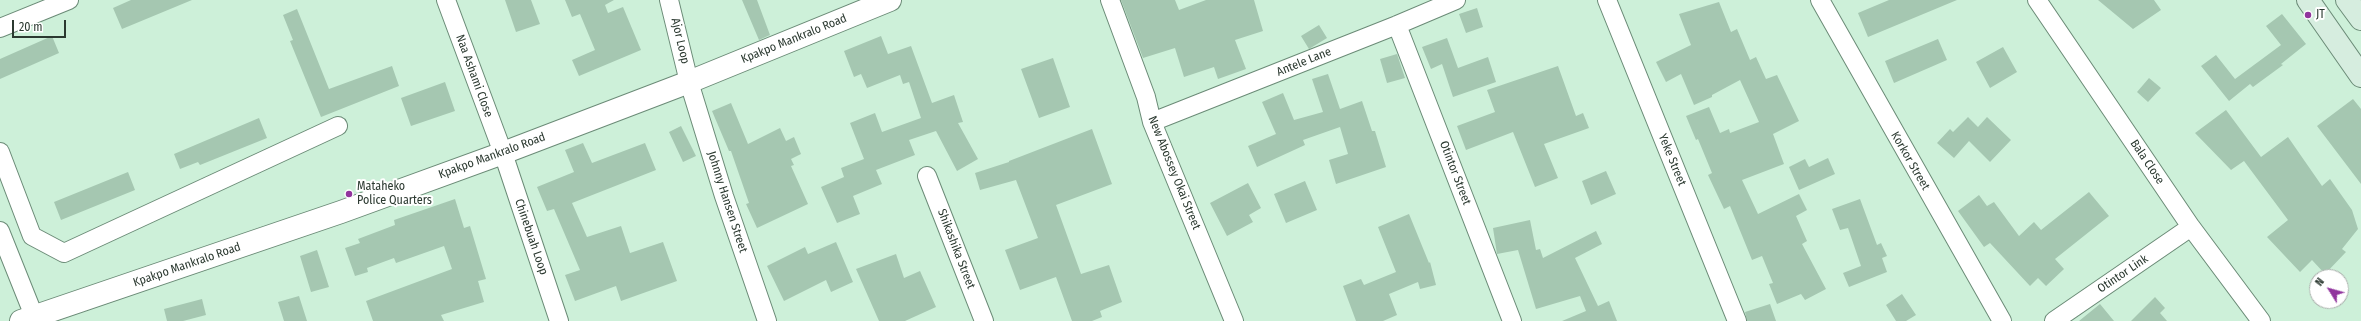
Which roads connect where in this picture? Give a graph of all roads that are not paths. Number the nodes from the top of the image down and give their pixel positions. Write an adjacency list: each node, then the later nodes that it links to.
1 (69, 0): 14 (street)
2 (446, 0): 20 (street, Naa Ashami Close)
3 (669, 0): 16 (street, Ajor Loop)
4 (1110, 0): 17 (street, New Abossey Okai Street)
5 (1456, 0): 13 (street, Antele Lane)
6 (1607, 0): 30 (street, Yeke Street)
7 (1820, 0): 31 (street, Korkor Street)
8 (2037, 0): 22 (street, Bala Close)
9 (2308, 0): 15 (main road)
10 (2347, 0): 12 (main road)
11 (885, 1): 16 (street, Kpakpo Mankralo Road)
12 (2361, 19)
13 (1397, 26): 17 (street, Antele Lane); 29 (street, Otintor Street)
14 (0, 28)
15 (2361, 76)
16 (689, 82): 20 (street, Kpakpo Mankralo Road); 26 (street, Johnny Hansen Street)
17 (1152, 122): 28 (street, New Abossey Okai Street)
18 (338, 126): 19 (street)
19 (0, 152)
20 (503, 153): 24 (street, Kpakpo Mankralo Road); 25 (street, Chinebuah Loop)
21 (927, 176): 27 (street, Shikashika Street)
22 (2191, 227): 32 (street, Otintor Link); 33 (street, Bala Close)
23 (0, 230): 24 (street)
24 (27, 319)
25 (559, 321)
26 (767, 321)
27 (984, 321)
28 (1234, 321)
29 (1512, 321)
30 (1737, 321)
31 (2002, 321)
32 (2054, 321)
33 (2261, 321)

